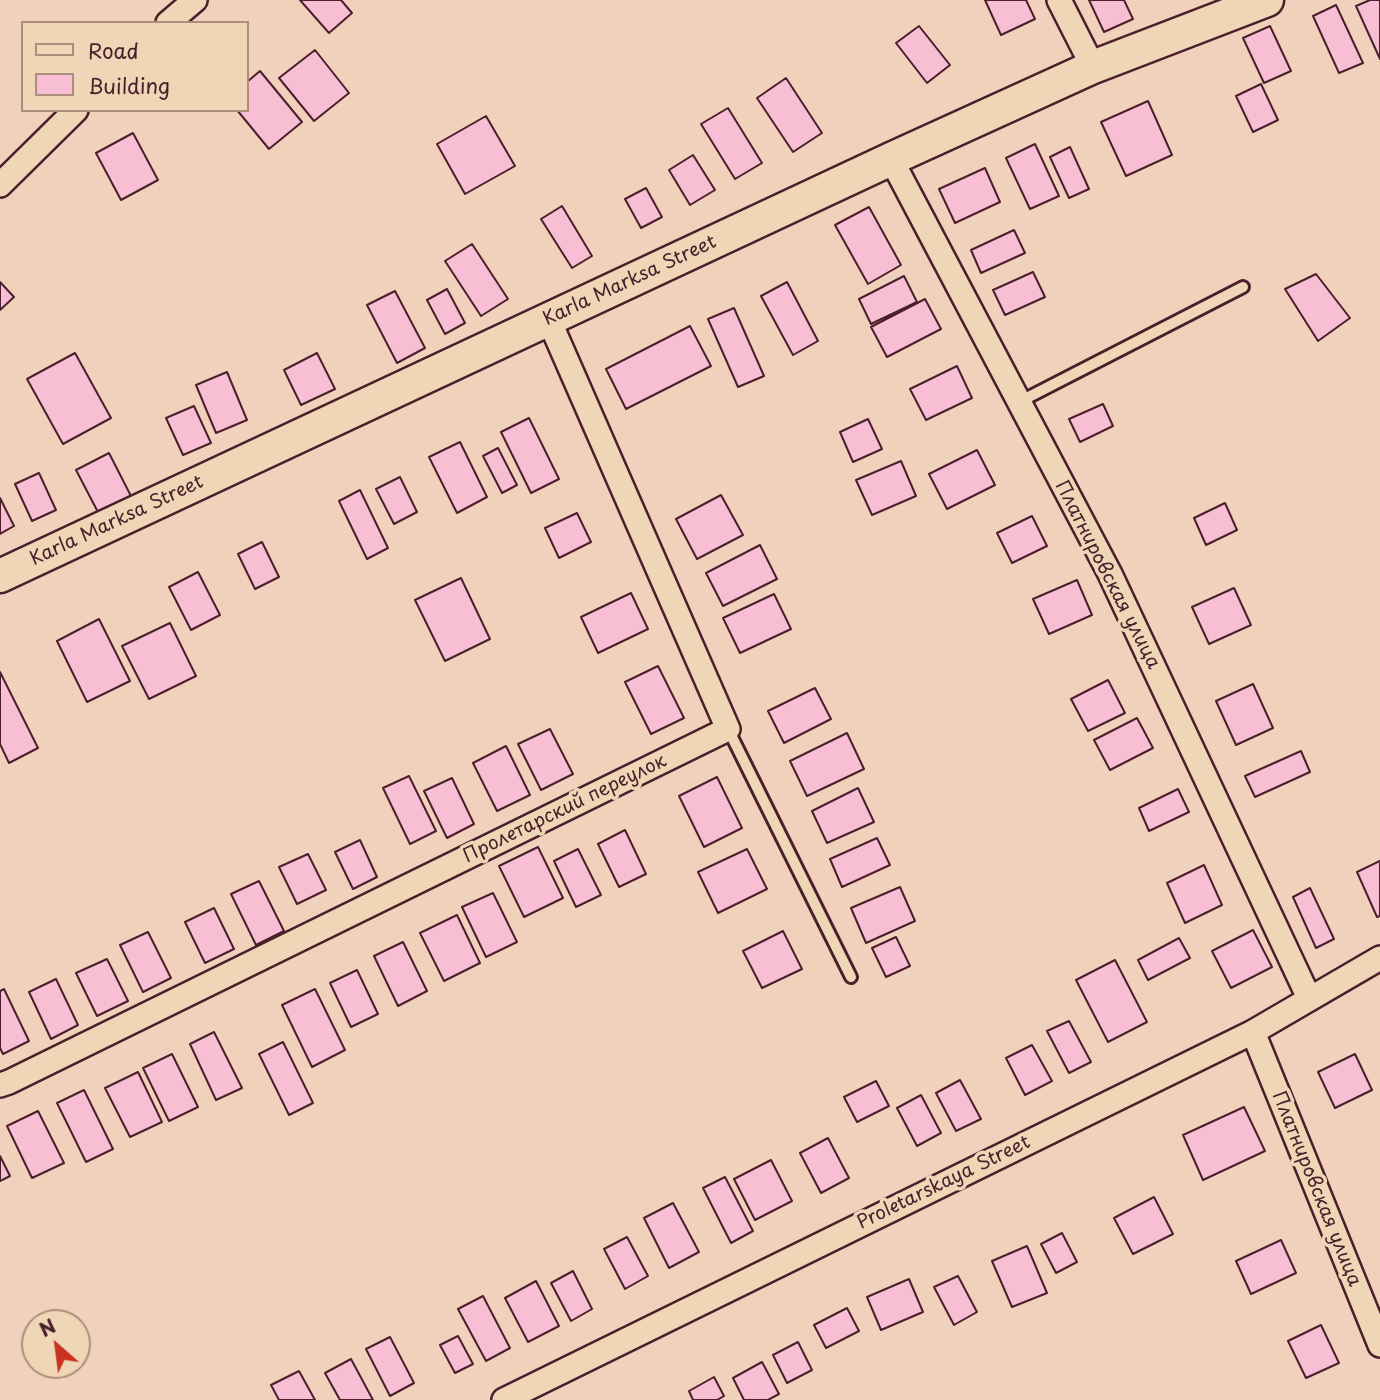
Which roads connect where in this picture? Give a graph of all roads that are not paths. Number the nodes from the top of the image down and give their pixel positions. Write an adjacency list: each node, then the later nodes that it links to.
1 (195, 0): 4 (street)
2 (1059, 0): 5 (street)
3 (1267, 0): 5 (main road, Karla Marksa Street)
4 (171, 21)
5 (1093, 67): 7 (main road, Karla Marksa Street)
6 (74, 112): 8 (street)
7 (891, 159): 10 (main road, Karla Marksa Street); 11 (street, Платнировская улица)
8 (0, 185)
9 (1244, 287): 11 (lane)
10 (549, 320): 12 (main road, Karla Marksa Street); 13 (street)
11 (1019, 402): 16 (street, Платнировская улица)
12 (0, 576)
13 (728, 729): 15 (lane); 18 (street, Пролетарский переулок)
14 (1380, 958): 16 (street, Proletarskaya Street)
15 (851, 977)
16 (1309, 998): 17 (street, Proletarskaya Street)
17 (1252, 1032): 19 (street, Платнировская улица); 20 (street, Proletarskaya Street)
18 (0, 1085)
19 (1380, 1345)
20 (504, 1400)

